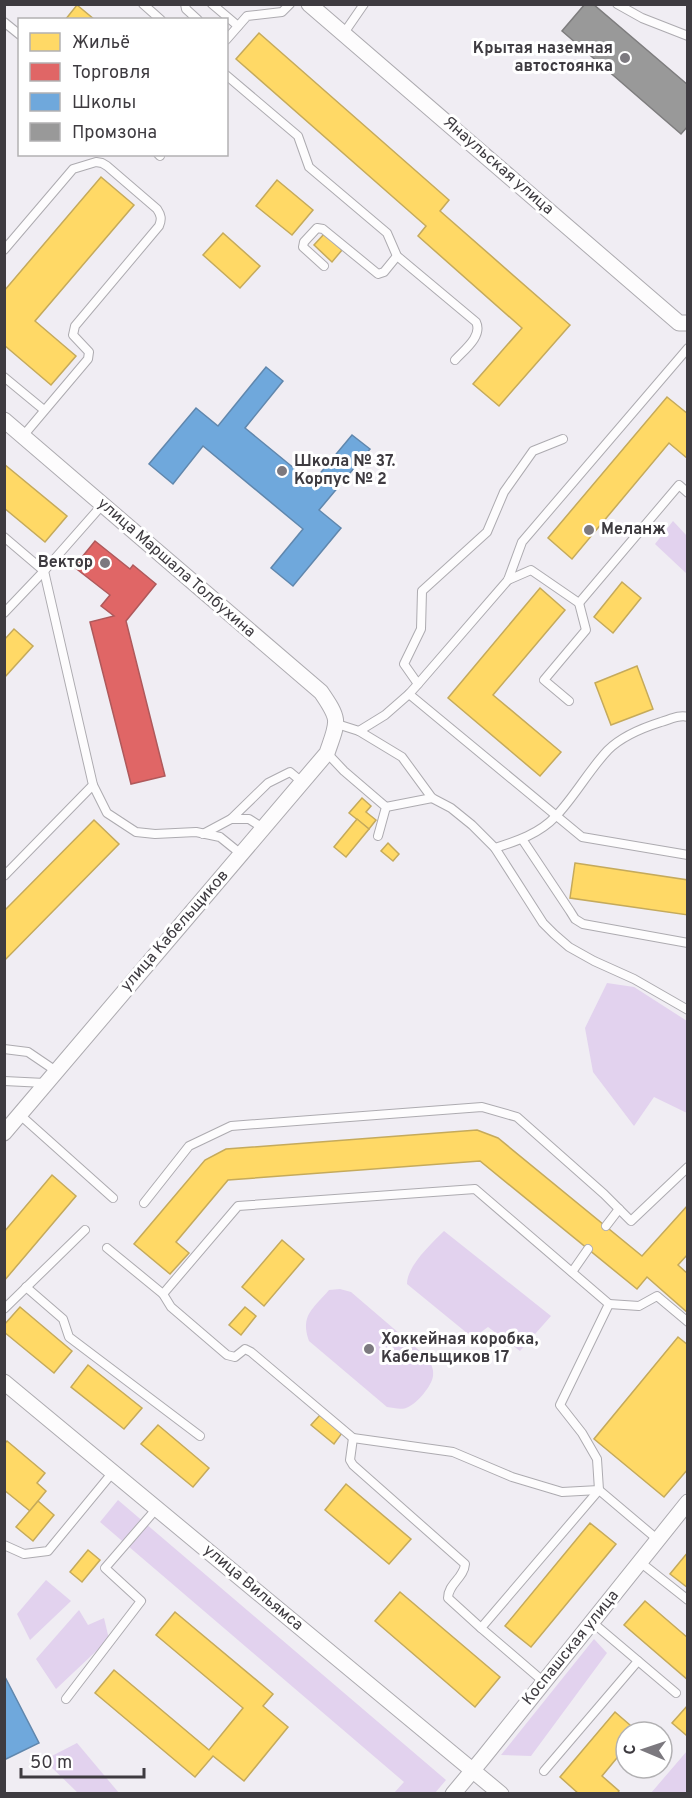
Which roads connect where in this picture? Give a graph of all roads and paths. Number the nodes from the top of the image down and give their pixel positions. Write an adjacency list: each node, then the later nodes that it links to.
1 (143, 4): 8 (lane)
2 (185, 4): 9 (lane)
3 (212, 4): 10 (lane)
4 (290, 4): 13 (lane)
5 (309, 4): 15 (street, Янаульская улица)
6 (364, 4): 15 (lane)
7 (617, 4): 16 (lane)
8 (159, 18)
9 (196, 18)
10 (226, 18)
11 (228, 20): 13 (lane)
12 (4, 22): 14 (lane)
13 (238, 26): 17 (lane)
14 (18, 33)
15 (344, 33): 22 (street, Янаульская улица)
16 (687, 36)
17 (228, 38)
18 (228, 77): 20 (lane)
19 (4, 250): 26 (lane)
20 (397, 256): 21 (lane); 24 (lane)
21 (324, 266)
22 (687, 323)
23 (687, 348): 34 (lane)
24 (455, 360)
25 (4, 377): 26 (lane)
26 (44, 410): 28 (lane)
27 (4, 420): 28 (street, улица Маршала Толбухина)
28 (23, 436): 31 (street, улица Маршала Толбухина)
29 (564, 439): 37 (lane)
30 (687, 493): 35 (lane)
31 (103, 504): 33 (lane); 41 (street, улица Маршала Толбухина)
32 (4, 537): 33 (lane)
33 (44, 571): 36 (lane); 45 (lane)
34 (508, 580): 35 (lane); 37 (lane)
35 (579, 603): 39 (lane)
36 (4, 614)
37 (418, 684): 38 (lane)
38 (410, 694): 42 (lane); 48 (lane)
39 (569, 701)
40 (687, 717): 48 (lane)
41 (337, 724): 42 (lane); 43 (street, улица Кабельщиков)
42 (359, 731): 46 (lane)
43 (327, 753): 44 (street, улица Кабельщиков); 47 (lane)
44 (302, 782): 49 (lane); 50 (street, улица Кабельщиков)
45 (93, 785): 51 (lane); 57 (lane)
46 (432, 798): 47 (lane); 54 (lane)
47 (386, 807): 52 (lane)
48 (556, 816): 53 (lane); 56 (lane)
49 (231, 819): 50 (lane); 51 (lane)
50 (263, 828): 55 (street, улица Кабельщиков)
51 (203, 834): 55 (lane)
52 (378, 836)
53 (522, 839): 54 (lane); 58 (lane)
54 (495, 848): 59 (lane)
55 (241, 854): 61 (street, улица Кабельщиков)
56 (687, 855)
57 (4, 876)
58 (687, 942)
59 (687, 1010)
60 (4, 1049): 61 (lane)
61 (56, 1071): 63 (street, улица Кабельщиков)
62 (4, 1081): 63 (lane)
63 (45, 1083): 64 (street, улица Кабельщиков)
64 (19, 1114): 65 (street, улица Кабельщиков); 67 (lane)
65 (4, 1133)
66 (687, 1167): 69 (lane)
67 (112, 1198)
68 (144, 1203): 69 (lane)
69 (619, 1209): 70 (lane)
70 (606, 1227)
71 (85, 1230): 75 (lane)
72 (107, 1248): 76 (lane)
73 (588, 1249): 74 (lane)
74 (572, 1272): 76 (lane); 77 (lane)
75 (26, 1287): 78 (lane); 81 (lane)
76 (163, 1293): 82 (lane)
77 (609, 1304): 79 (lane); 84 (lane)
78 (4, 1309)
79 (687, 1322)
80 (4, 1383): 83 (street, улица Вильямса)
81 (200, 1436)
82 (352, 1438): 84 (lane); 92 (lane)
83 (112, 1472): 86 (street, улица Вильямса); 88 (lane)
84 (599, 1490): 87 (lane); 92 (lane)
85 (687, 1502): 87 (street, Коспашская улица)
86 (157, 1508): 96 (lane); 97 (street, улица Вильямса)
87 (657, 1539): 89 (street, Коспашская улица)
88 (4, 1545)
89 (640, 1562): 90 (lane); 91 (street, Коспашская улица)
90 (687, 1600)
91 (592, 1622): 93 (lane); 94 (street, Коспашская улица)
92 (482, 1628): 94 (lane)
93 (638, 1661): 95 (lane); 98 (lane)
94 (544, 1682): 97 (street, Коспашская улица)
95 (676, 1693)
96 (66, 1699)
97 (474, 1770): 99 (street, Коспашская улица); 100 (street, улица Вильямса)
98 (544, 1771)
99 (453, 1794)
100 (501, 1794)

